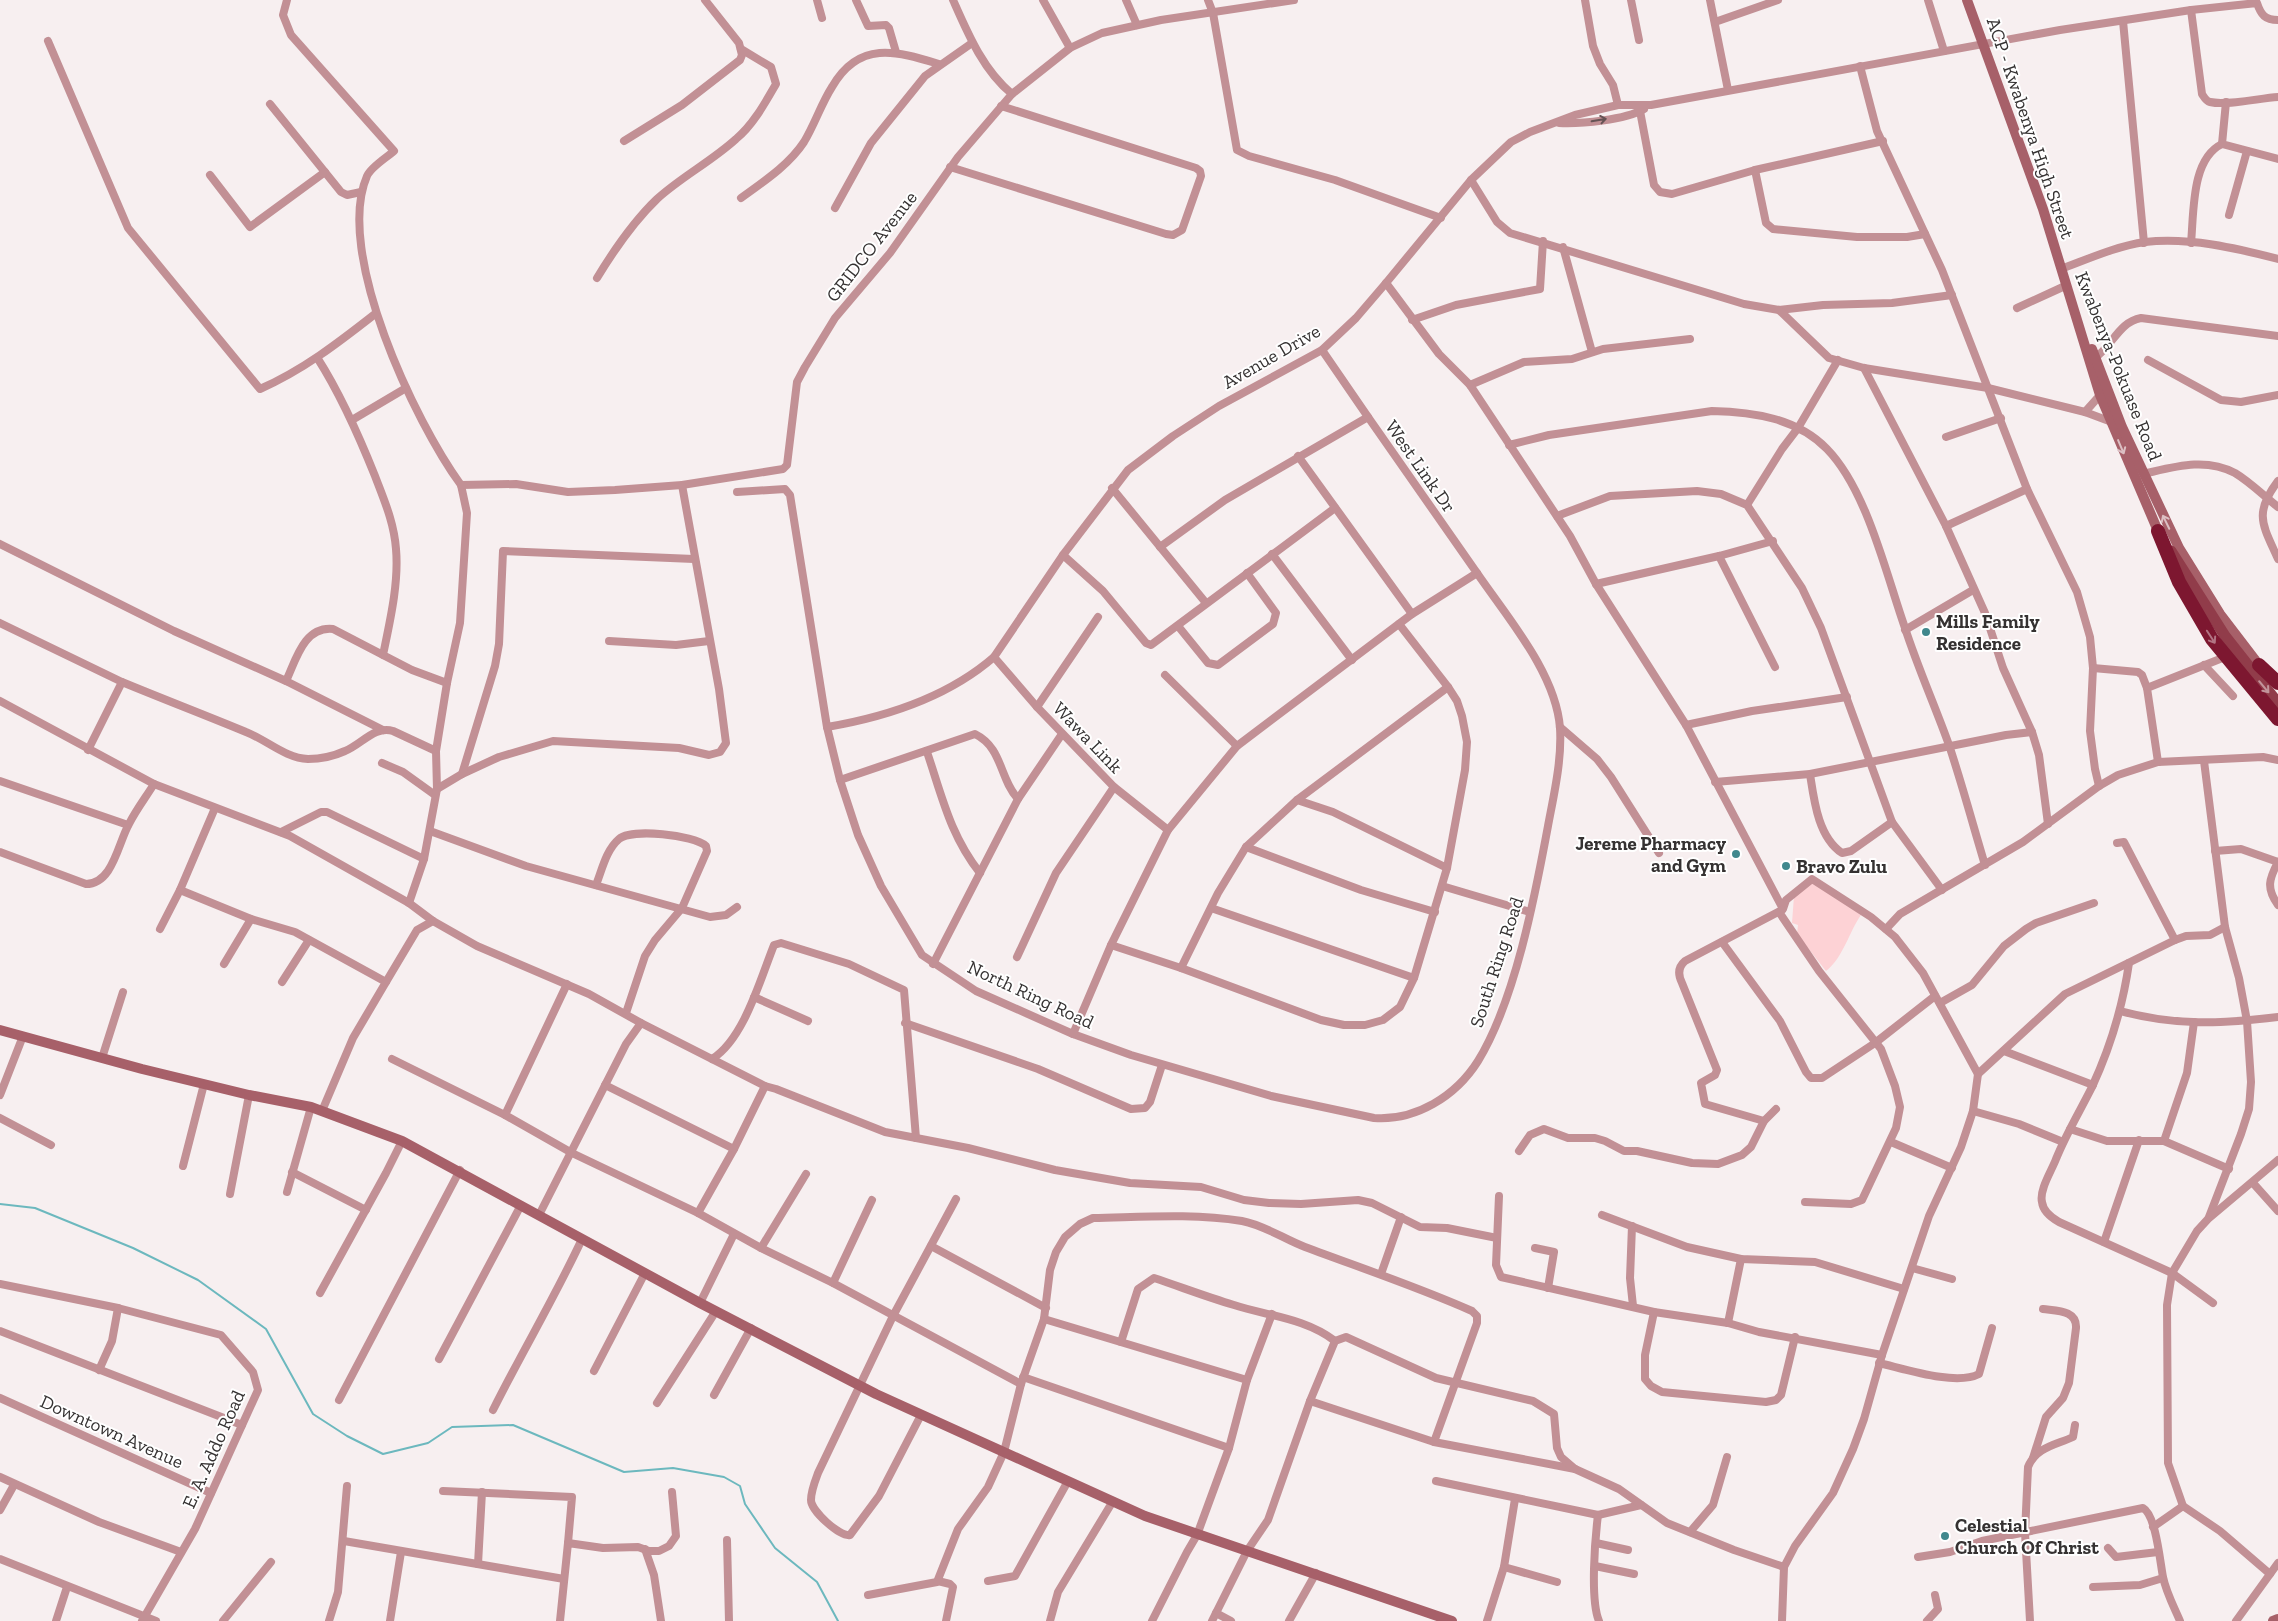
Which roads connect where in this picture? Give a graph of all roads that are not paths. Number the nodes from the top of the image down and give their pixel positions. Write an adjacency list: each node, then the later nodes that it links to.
1 (287, 0): 55 (street)
2 (816, 0): 20 (street)
3 (856, 0): 32 (street)
4 (953, 0): 27 (street)
5 (1043, 0): 29 (street)
6 (1126, 0): 24 (street)
7 (1208, 0): 19 (street)
8 (1294, 0): 16 (street, GRIDCO Avenue)
9 (1585, 0): 40 (street)
10 (1631, 0): 25 (street)
11 (1710, 0): 23 (street)
12 (1778, 0): 23 (street)
13 (1928, 0): 31 (street)
14 (1967, 0): 28 (street, ACP - Kwabenya High Street)
15 (708, 1): 30 (street)
16 (1281, 1): 19 (street, GRIDCO Avenue)
17 (2257, 2): 18 (street); 21 (street)
18 (2191, 10): 22 (street); 38 (street)
19 (1212, 13): 24 (street, GRIDCO Avenue); 59 (street)
20 (822, 18)
21 (2278, 20)
22 (2123, 21): 28 (street); 62 (street)
23 (1715, 22): 35 (street)
24 (1137, 25): 29 (street, GRIDCO Avenue)
25 (1639, 40)
26 (48, 41): 80 (street)
27 (972, 43): 33 (street); 36 (street)
28 (1982, 44): 31 (street); 66 (street, ACP - Kwabenya High Street)
29 (1070, 48): 36 (street, GRIDCO Avenue)
30 (741, 49): 45 (street); 67 (street)
31 (1944, 51): 34 (street)
32 (896, 52): 33 (street); 56 (street)
33 (939, 64): 57 (street)
34 (1860, 66): 35 (street); 46 (street)
35 (1728, 90): 41 (street)
36 (1012, 94): 42 (street, GRIDCO Avenue)
37 (2278, 97): 38 (street)
38 (2226, 102): 47 (street)
39 (270, 104): 52 (street)
40 (1618, 105): 41 (street); 44 (street)
41 (1651, 105): 43 (street)
42 (1001, 106): 50 (street, GRIDCO Avenue); 50 (street)
43 (1640, 111): 44 (street, one-way to 43); 51 (street)
44 (1557, 123): 54 (street, Avenue Drive)
45 (624, 141)
46 (1883, 142): 51 (street); 60 (street)
47 (2222, 144): 48 (street); 63 (street)
48 (2247, 151): 49 (street); 58 (street)
49 (2278, 159)
50 (950, 167): 101 (street, GRIDCO Avenue)
51 (1755, 170): 60 (street)
52 (325, 172): 53 (street); 55 (street)
53 (210, 175)
54 (1471, 180): 59 (street, Avenue Drive); 61 (street)
55 (361, 192): 73 (street)
56 (742, 198)
57 (835, 208)
58 (2229, 215)
59 (1441, 218): 68 (street, Avenue Drive)
60 (1925, 234): 70 (street)
61 (1543, 241): 64 (street); 74 (street)
62 (2144, 242): 63 (street); 66 (street)
63 (2191, 243): 65 (street)
64 (1563, 247): 72 (street); 78 (street)
65 (2278, 258)
66 (2061, 269): 69 (street, Kwabenya-Pokuase Road); 79 (street, Kwabenya-Pokuase Road)
67 (597, 278)
68 (1386, 284): 74 (street); 77 (street, Avenue Drive)
69 (2064, 286): 71 (street); 87 (street, Kwabenya-Pokuase Road)
70 (1952, 295): 72 (street); 86 (street)
71 (2017, 308)
72 (1779, 310): 81 (street)
73 (375, 314): 80 (street); 85 (street)
74 (1412, 320): 84 (street)
75 (2278, 336): 79 (street)
76 (1690, 339): 78 (street)
77 (1322, 350): 90 (street); 102 (street, Avenue Drive)
78 (1592, 352): 84 (street)
79 (2095, 358): 87 (street, Kwabenya-Pokuase Road)
80 (318, 359): 92 (street)
81 (1838, 360): 83 (street); 94 (street)
82 (2148, 360): 88 (street)
83 (1864, 368): 86 (street); 110 (street)
84 (1470, 385): 96 (street)
85 (406, 388): 92 (street); 100 (street)
86 (1988, 388): 89 (street); 91 (street)
87 (2103, 393): 89 (street); 93 (street, Kwabenya-Pokuase Road); 98 (street, Kwabenya-Pokuase Road)
88 (2278, 395)
89 (2085, 412): 93 (street)
90 (1368, 417): 97 (street, West Link Dr); 121 (street, West Link Dr)
91 (2001, 418): 95 (street); 103 (street)
92 (352, 420): 133 (street)
93 (2109, 421): 111 (street, Kwabenya-Pokuase Road, one-way to 111)
94 (1798, 428): 96 (street); 106 (street); 130 (street)
95 (1946, 437)
96 (1509, 445): 109 (street)
97 (1298, 456): 108 (street); 114 (street, West Link Dr)
98 (2144, 474): 105 (street); 138 (street, Kwabenya-Pokuase Road, one-way to 98)
99 (2278, 481): 105 (street)
100 (461, 485): 101 (street, GRIDCO Avenue); 144 (street)
101 (682, 485): 118 (street)
102 (1112, 488): 114 (street); 116 (street, Avenue Drive)
103 (2027, 488): 110 (street); 140 (street)
104 (737, 492): 156 (street, North Ring Road)
105 (2266, 497): 107 (street); 119 (street)
106 (1747, 505): 109 (street); 112 (street)
107 (2278, 506)
108 (1335, 508): 115 (street); 125 (street)
109 (1557, 516): 122 (street)
110 (1946, 526): 123 (street)
111 (2158, 531): 135 (highway, one-way to 135); 152 (main road, Kwabenya-Pokuase Road, one-way to 152)
112 (1773, 541): 117 (street); 150 (street)
113 (0, 544): 142 (street)
114 (1160, 547): 124 (street)
115 (1272, 554): 120 (street); 136 (street)
116 (1063, 555): 129 (street); 134 (street, Avenue Drive)
117 (1719, 556): 122 (street); 139 (street)
118 (694, 559): 132 (street); 171 (street)
119 (2278, 559)
120 (1246, 573): 124 (street); 129 (street)
121 (1476, 573): 125 (street); 157 (street, West Link Dr)
122 (1596, 584): 155 (street)
123 (1973, 590): 130 (street); 159 (street)
124 (1206, 603): 129 (street)
125 (1412, 614): 128 (street)
126 (1098, 617): 153 (street)
127 (0, 623): 143 (street)
128 (1399, 624): 136 (street); 146 (street)
129 (1178, 626)
130 (1905, 630): 162 (street)
131 (609, 641): 132 (street)
132 (709, 642): 171 (street)
133 (383, 655): 142 (street); 144 (street)
134 (994, 657): 153 (street, Wawa Link); 156 (street, Avenue Drive)
135 (2225, 657): 137 (street); 154 (highway)
136 (1352, 660): 161 (street)
137 (2204, 665): 148 (street); 149 (street)
138 (2259, 665): 145 (highway); 147 (main road, Kwabenya-Pokuase Road)
139 (1775, 666)
140 (2093, 668): 148 (street); 177 (street)
141 (1165, 675): 161 (street)
142 (286, 681): 158 (street)
143 (122, 682): 158 (street); 163 (street)
144 (447, 683): 164 (street)
145 (2278, 683)
146 (1448, 687): 181 (street); 197 (street)
147 (2278, 687)
148 (2147, 688): 169 (street)
149 (2233, 696)
150 (1847, 697): 155 (street); 168 (street)
151 (0, 701): 163 (street)
152 (2278, 703)
153 (1036, 708): 160 (street, Wawa Link)
154 (2278, 719)
155 (1686, 725): 175 (street)
156 (827, 726): 173 (street, North Ring Road)
157 (1560, 727): 193 (street); 211 (street, South Ring Road)
158 (383, 730): 164 (street)
159 (2032, 732): 162 (street); 184 (street)
160 (1062, 734): 178 (street, Wawa Link); 180 (street)
161 (1237, 746): 187 (street)
162 (1949, 746): 168 (street); 196 (street)
163 (88, 750): 176 (street)
164 (436, 751): 179 (street)
165 (927, 752): 173 (street); 180 (street); 198 (street)
166 (2278, 760): 167 (street)
167 (2204, 761): 169 (street); 191 (street)
168 (1870, 762): 172 (street); 183 (street)
169 (2158, 762): 177 (street)
170 (382, 763): 179 (street)
171 (462, 774): 179 (street)
172 (1810, 774): 175 (street); 183 (street)
173 (840, 780): 224 (street, North Ring Road)
174 (0, 781): 185 (street)
175 (1715, 782): 209 (street)
176 (154, 784): 182 (street); 185 (street)
177 (2099, 786): 184 (street)
178 (1114, 787): 187 (street, Wawa Link); 221 (street)
179 (436, 792): 186 (street)
180 (1018, 799): 198 (street)
181 (1297, 800): 190 (street); 197 (street)
182 (215, 808): 188 (street); 201 (street)
183 (1892, 822): 202 (street)
184 (2048, 824): 196 (street)
185 (128, 825): 192 (street)
186 (430, 830): 194 (street); 199 (street)
187 (1168, 830): 220 (street)
188 (281, 832): 194 (street); 203 (street)
189 (2117, 843): 218 (street)
190 (1246, 847): 208 (street); 210 (street)
191 (2215, 851): 195 (street); 214 (street)
192 (0, 852)
193 (1659, 853)
194 (424, 859): 203 (street)
195 (2278, 862): 205 (street)
196 (1985, 865): 202 (street)
197 (1446, 868): 200 (street)
198 (980, 873): 224 (street)
199 (596, 885): 207 (street); 207 (street)
200 (1442, 886): 210 (street); 211 (street)
201 (180, 890): 212 (street); 215 (street)
202 (1942, 890): 216 (street)
203 (409, 903): 213 (street)
204 (2094, 903): 232 (street)
205 (2278, 905)
206 (737, 907): 207 (street)
207 (682, 908): 234 (street)
208 (1211, 908): 225 (street); 226 (street)
209 (1781, 910): 216 (street); 219 (street); 244 (street)
210 (1435, 912): 226 (street)
211 (1530, 912): 251 (street, South Ring Road)
212 (251, 919): 217 (street); 223 (street)
213 (433, 921): 228 (street); 229 (street)
214 (2225, 927): 218 (street); 237 (street)
215 (160, 929)
216 (1886, 929): 232 (street)
217 (309, 940): 227 (street); 228 (street)
218 (2175, 940): 222 (street)
219 (1722, 942): 244 (street); 264 (street)
220 (1110, 945): 225 (street); 242 (street)
221 (1016, 957)
222 (2129, 963): 233 (street); 245 (street)
223 (224, 964)
224 (933, 964): 242 (street, North Ring Road)
225 (1181, 968): 226 (street)
226 (1414, 978)
227 (282, 982)
228 (386, 982): 260 (street)
229 (567, 984): 234 (street); 262 (street)
230 (123, 992): 246 (street)
231 (754, 997): 236 (street); 240 (street); 248 (street)
232 (1937, 999): 244 (street); 250 (street)
233 (2120, 1011): 238 (street); 254 (street)
234 (626, 1013): 239 (street)
235 (2278, 1016): 237 (street)
236 (808, 1021)
237 (2247, 1021): 238 (street); 279 (street)
238 (2194, 1022): 271 (street)
239 (641, 1023): 248 (street); 253 (street)
240 (905, 1023): 249 (street); 266 (street)
241 (0, 1030): 243 (street)
242 (1073, 1034): 249 (street, North Ring Road)
243 (23, 1036): 246 (street); 256 (street)
244 (1875, 1043): 269 (street)
245 (2004, 1051): 250 (street); 254 (street)
246 (102, 1058): 252 (street)
247 (392, 1059): 262 (street)
248 (712, 1059): 255 (street)
249 (1162, 1065): 251 (street, North Ring Road)
250 (1978, 1074): 261 (street)
251 (1208, 1079)
252 (204, 1084): 257 (street); 277 (street)
253 (605, 1085): 273 (street); 275 (street)
254 (2093, 1085): 265 (street)
255 (765, 1086): 266 (street); 273 (street)
256 (0, 1095)
257 (249, 1095): 258 (street); 285 (street)
258 (310, 1107): 260 (street); 281 (street)
259 (1776, 1109): 264 (street)
260 (322, 1111): 267 (street)
261 (1973, 1111): 270 (street); 278 (street)
262 (505, 1115): 275 (street)
263 (0, 1118): 272 (street)
264 (1764, 1121): 274 (street)
265 (2070, 1129): 268 (street); 270 (street)
266 (916, 1138): 296 (street)
267 (402, 1140): 280 (street); 291 (street)
268 (2139, 1140): 271 (street); 302 (street)
269 (1891, 1142): 278 (street); 289 (street)
270 (2063, 1142): 302 (street)
271 (2164, 1142): 279 (street)
272 (51, 1145)
273 (734, 1149): 293 (street)
274 (1519, 1151)
275 (572, 1153): 293 (street); 294 (street)
276 (2278, 1160): 283 (street)
277 (183, 1166)
278 (1952, 1168): 307 (street)
279 (2229, 1169): 297 (street)
280 (460, 1170): 290 (street); 345 (street)
281 (292, 1172): 284 (street); 291 (street)
282 (806, 1174): 304 (street)
283 (2252, 1183): 292 (street); 297 (street)
284 (287, 1192)
285 (230, 1194)
286 (1499, 1196): 300 (street)
287 (956, 1199): 303 (street)
288 (872, 1200): 312 (street)
289 (1805, 1202)
290 (522, 1204): 294 (street); 335 (street)
291 (366, 1210): 316 (street)
292 (2278, 1211)
293 (698, 1213): 299 (street)
294 (539, 1215): 301 (street)
295 (1602, 1215): 298 (street)
296 (1401, 1217): 300 (street); 310 (street)
297 (2208, 1219): 309 (street)
298 (1632, 1226): 306 (street); 319 (street)
299 (734, 1234): 304 (street); 318 (street)
300 (1497, 1238): 314 (street)
301 (582, 1239): 308 (street); 348 (street)
302 (2104, 1242): 309 (street)
303 (931, 1246): 321 (street); 326 (street)
304 (761, 1248): 312 (street)
305 (1535, 1248): 314 (street)
306 (1741, 1259): 315 (street); 328 (street)
307 (1912, 1268): 311 (street); 315 (street)
308 (645, 1273): 318 (street); 338 (street)
309 (2172, 1273): 317 (street); 370 (street)
310 (1381, 1274): 321 (street); 341 (street)
311 (1952, 1279)
312 (833, 1283): 326 (street)
313 (0, 1284): 320 (street, E. A. Addo Road)
314 (1548, 1288): 319 (street)
315 (1904, 1289): 336 (street)
316 (320, 1293)
317 (2213, 1302)
318 (700, 1303): 323 (street)
319 (1633, 1306): 324 (street)
320 (118, 1308): 337 (street); 350 (street, E. A. Addo Road)
321 (1046, 1308): 327 (street)
322 (2043, 1309): 356 (street)
323 (716, 1311): 329 (street); 347 (street)
324 (1654, 1312): 328 (street); 332 (street)
325 (1272, 1314): 333 (street); 334 (street); 340 (street)
326 (893, 1316): 339 (street); 342 (street)
327 (1044, 1319): 334 (street); 339 (street)
328 (1728, 1323): 332 (street)
329 (751, 1328): 342 (street); 343 (street)
330 (1992, 1328): 336 (street)
331 (0, 1331): 337 (street)
332 (1795, 1337): 336 (street)
333 (1334, 1341): 341 (street); 346 (street)
334 (1120, 1342): 340 (street)
335 (439, 1359)
336 (1881, 1359): 395 (street)
337 (99, 1370): 350 (street)
338 (594, 1371)
339 (1022, 1380): 353 (street); 354 (street)
340 (1247, 1380): 353 (street)
341 (1455, 1384): 352 (street); 357 (street)
342 (861, 1386): 349 (street); 349 (street)
343 (714, 1395)
344 (0, 1398): 366 (street, Downtown Avenue)
345 (339, 1400)
346 (1310, 1401): 352 (street); 384 (street)
347 (657, 1403)
348 (493, 1410)
349 (921, 1414): 354 (street)
350 (242, 1425): 366 (street, E. A. Addo Road)
351 (2075, 1425): 356 (street)
352 (1434, 1442): 357 (street)
353 (1229, 1448): 376 (street)
354 (1004, 1452): 359 (street); 401 (street)
355 (1727, 1457): 374 (street)
356 (2033, 1458): 375 (street)
357 (1575, 1469): 369 (street)
358 (0, 1477): 361 (street)
359 (1068, 1481): 368 (street); 402 (street)
360 (1436, 1481): 367 (street)
361 (14, 1485): 371 (street); 385 (street)
362 (347, 1486): 378 (street)
363 (443, 1491): 364 (street)
364 (482, 1492): 379 (street); 392 (street)
365 (672, 1492): 382 (street)
366 (211, 1493): 385 (street, E. A. Addo Road)
367 (1515, 1499): 372 (street); 394 (street)
368 (1113, 1500): 376 (street); 421 (street)
369 (1641, 1505): 372 (street); 374 (street)
370 (2183, 1506): 373 (street); 398 (street)
371 (0, 1510)
372 (1598, 1515): 380 (street)
373 (2153, 1527): 375 (street); 387 (street)
374 (1690, 1532): 395 (street)
375 (2025, 1533): 388 (street); 431 (street)
376 (1197, 1536): 384 (street); 422 (street)
377 (727, 1540): 419 (street)
378 (344, 1541): 386 (street); 415 (street)
379 (568, 1543): 382 (street); 399 (street)
380 (1596, 1543): 383 (street); 393 (street)
381 (2108, 1548): 387 (street)
382 (645, 1549): 418 (street)
383 (1628, 1550)
384 (1247, 1551): 396 (street); 408 (street)
385 (181, 1552): 410 (street, E. A. Addo Road)
386 (401, 1552): 392 (street); 416 (street)
387 (2158, 1552): 400 (street)
388 (1918, 1558)
389 (0, 1559): 404 (street)
390 (271, 1562): 414 (street)
391 (2278, 1563): 398 (street)
392 (478, 1564): 399 (street)
393 (1595, 1566): 397 (street); 428 (street)
394 (1504, 1567): 403 (street); 427 (street)
395 (1784, 1567): 429 (street)
396 (1316, 1573): 409 (street); 425 (street)
397 (1634, 1574)
398 (2270, 1574): 433 (street)
399 (564, 1578): 417 (street)
400 (2163, 1578): 405 (street); 432 (street)
401 (938, 1581): 406 (street); 420 (street)
402 (988, 1581)
403 (1557, 1582)
404 (67, 1587): 410 (street); 412 (street)
405 (2094, 1587)
406 (868, 1595)
407 (1935, 1595): 430 (street)
408 (1216, 1613): 423 (street); 424 (street)
409 (1425, 1617): 426 (street)
410 (143, 1618): 413 (street)
411 (2278, 1619): 434 (street)
412 (56, 1621)
413 (156, 1621)
414 (223, 1621)
415 (329, 1621)
416 (390, 1621)
417 (560, 1621)
418 (661, 1621)
419 (729, 1621)
420 (946, 1621)
421 (1050, 1621)
422 (1152, 1621)
423 (1212, 1621)
424 (1231, 1621)
425 (1289, 1621)
426 (1452, 1621)
427 (1487, 1621)
428 (1599, 1621)
429 (1782, 1621)
430 (1928, 1621)
431 (2030, 1621)
432 (2180, 1621)
433 (2236, 1621)
434 (2272, 1621)

